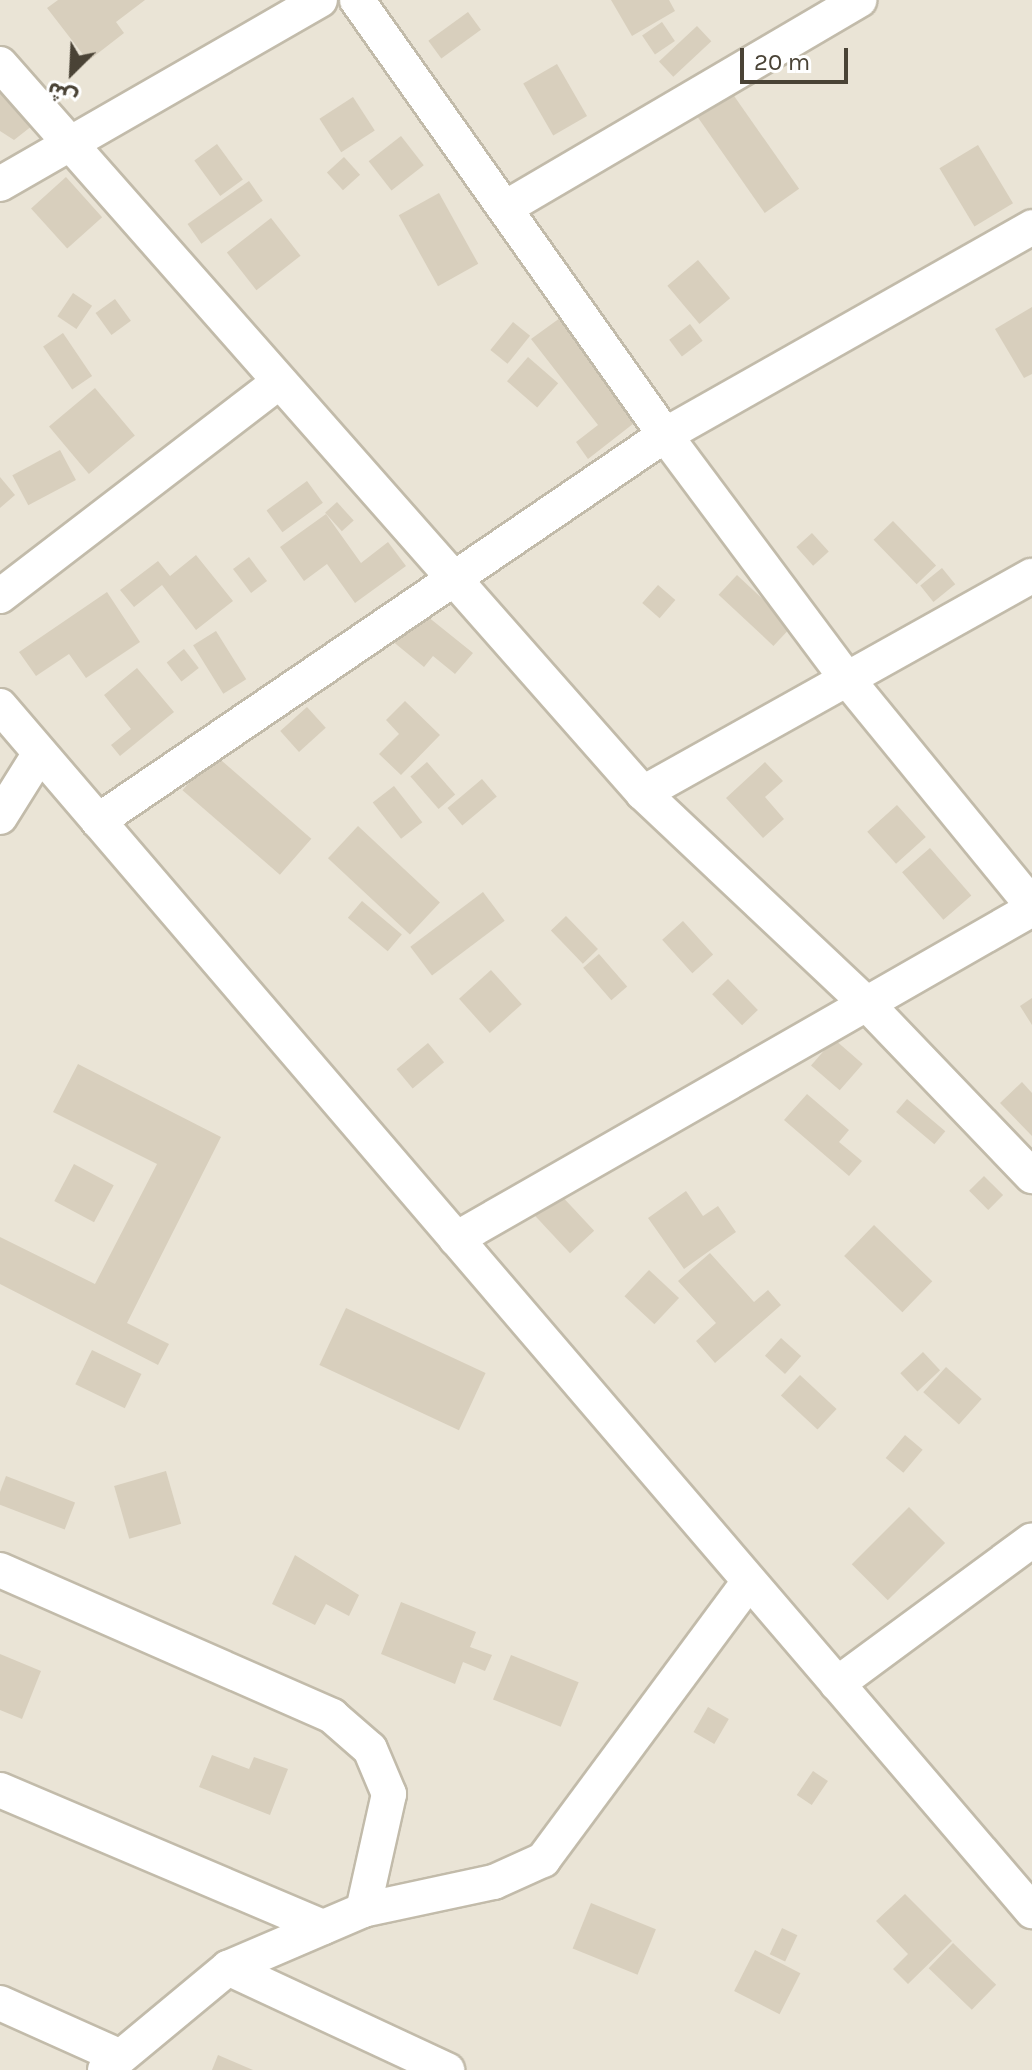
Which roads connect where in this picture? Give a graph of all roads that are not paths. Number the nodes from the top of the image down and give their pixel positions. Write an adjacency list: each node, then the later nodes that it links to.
1 (320, 0): 5 (street)
2 (357, 0): 7 (street)
3 (860, 0): 7 (street)
4 (0, 64): 5 (street)
5 (68, 143): 6 (street); 9 (street)
6 (0, 184)
7 (505, 208): 10 (street)
8 (1032, 227): 10 (street)
9 (278, 383): 12 (street); 13 (street)
10 (665, 435): 12 (street); 14 (street)
11 (1032, 576): 14 (street)
12 (449, 577): 17 (street); 19 (street)
13 (0, 596)
14 (847, 679): 17 (street); 20 (street)
15 (0, 706): 16 (street)
16 (40, 753): 18 (street); 19 (street)
17 (643, 793): 21 (street)
18 (0, 817)
19 (98, 821): 23 (street)
20 (1032, 907): 21 (street)
21 (866, 1003): 22 (street); 23 (street)
22 (1032, 1176)
23 (456, 1239): 26 (street)
24 (1032, 1540): 27 (street)
25 (0, 1570): 30 (street)
26 (749, 1582): 27 (street); 30 (street)
27 (837, 1684): 29 (street)
28 (0, 1790): 31 (street)
29 (1028, 1899)
30 (363, 1910): 31 (street)
31 (323, 1927): 32 (street)
32 (228, 1968): 34 (street); 35 (street)
33 (0, 2003): 34 (street)
34 (110, 2062)
35 (447, 2070)

